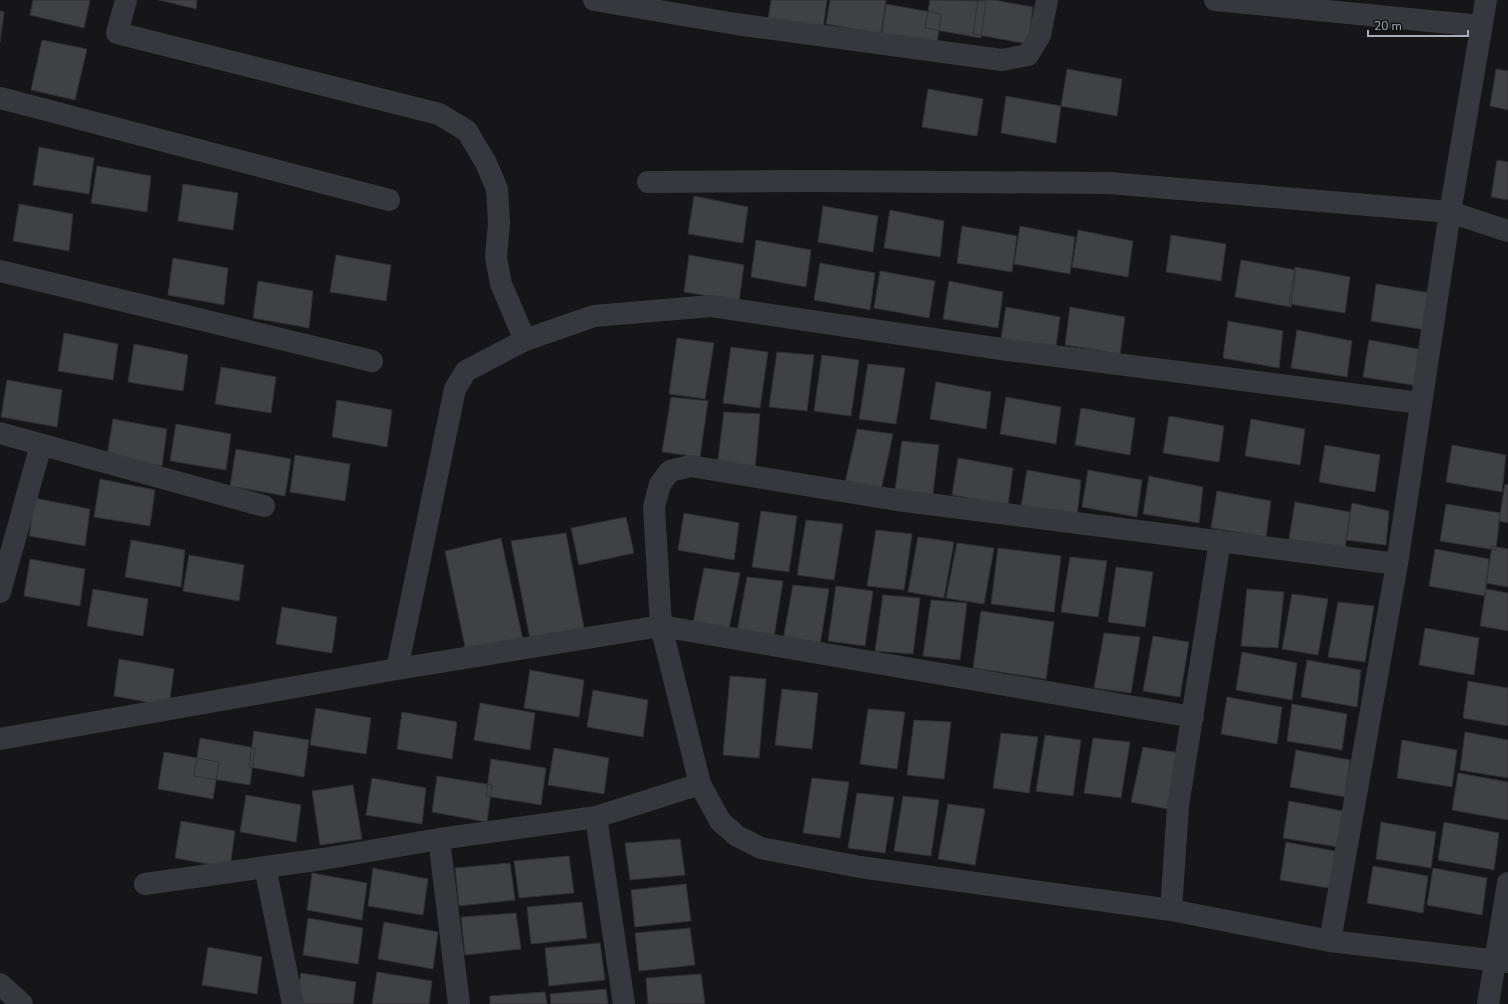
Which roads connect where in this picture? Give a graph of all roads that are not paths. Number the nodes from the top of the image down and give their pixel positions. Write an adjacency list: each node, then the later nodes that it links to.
1 (126, 0): 13 (street)
2 (594, 0): 3 (street)
3 (1047, 0)
4 (1215, 0): 6 (street)
5 (1486, 0): 6 (street)
6 (1481, 26): 10 (street)
7 (0, 98): 9 (street)
8 (648, 182): 10 (street)
9 (388, 200)
10 (1450, 212): 11 (street); 15 (street)
11 (1508, 231)
12 (0, 271): 14 (street)
13 (525, 340): 15 (street); 23 (street)
14 (372, 361)
15 (1420, 403): 20 (street)
16 (0, 433): 17 (street)
17 (41, 445): 18 (street); 21 (street)
18 (264, 506)
19 (1220, 541): 20 (street); 22 (street); 24 (street)
20 (1397, 564): 33 (street)
21 (0, 592)
22 (661, 626): 23 (street); 24 (street); 26 (street)
23 (397, 669): 25 (street)
24 (1193, 717): 32 (street)
25 (0, 739)
26 (700, 784): 27 (street); 32 (street)
27 (596, 817): 28 (street); 39 (street)
28 (439, 839): 29 (street); 38 (street)
29 (265, 867): 31 (street); 37 (street)
30 (1508, 883): 34 (street)
31 (146, 884)
32 (1172, 910): 33 (street)
33 (1330, 941): 34 (street)
34 (1502, 961): 40 (street)
35 (0, 984): 36 (street)
36 (22, 1004)
37 (293, 1004)
38 (459, 1004)
39 (624, 1004)
40 (1488, 1004)

